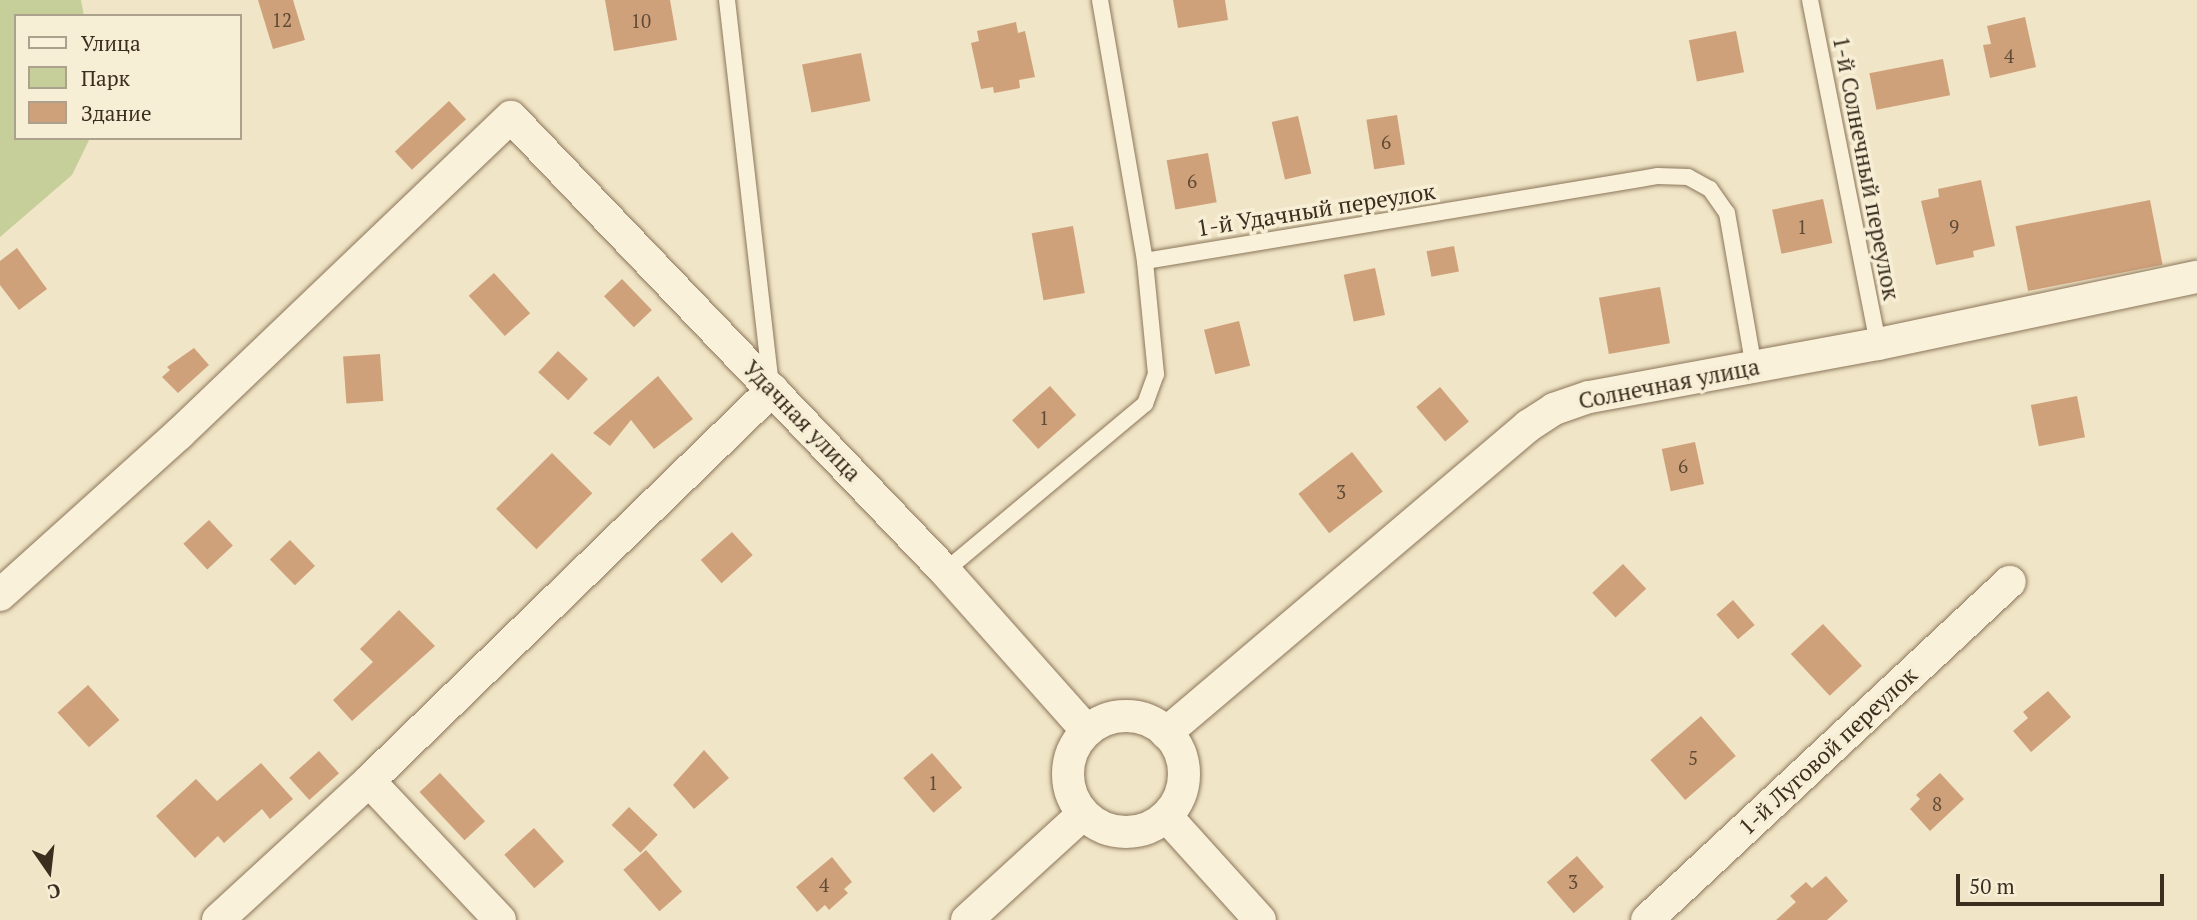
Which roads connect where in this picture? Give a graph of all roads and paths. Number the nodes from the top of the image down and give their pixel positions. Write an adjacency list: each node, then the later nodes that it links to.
1 (727, 0): 8 (lane)
2 (1100, 0): 4 (lane)
3 (1810, 0): 6 (lane, 1-й Солнечный переулок)
4 (1145, 261): 7 (lane, 1-й Удачный переулок); 9 (lane)
5 (2197, 277): 6 (street, Солнечная улица)
6 (1878, 344): 7 (street, Солнечная улица)
7 (1754, 367): 13 (street, Солнечная улица)
8 (772, 390): 9 (street, Удачная улица); 11 (street, Удачная улица); 14 (street)
9 (945, 571): 12 (street, Удачная улица)
10 (2010, 582): 21 (street, 1-й Луговой переулок)
11 (0, 595)
12 (1087, 731): 13 (street); 15 (street)
13 (1166, 733): 16 (street)
14 (369, 781): 17 (street); 18 (street)
15 (1083, 814): 16 (street); 19 (street)
16 (1166, 816): 20 (street)
17 (218, 920)
18 (500, 920)
19 (967, 920)
20 (1261, 920)
21 (1647, 920)

